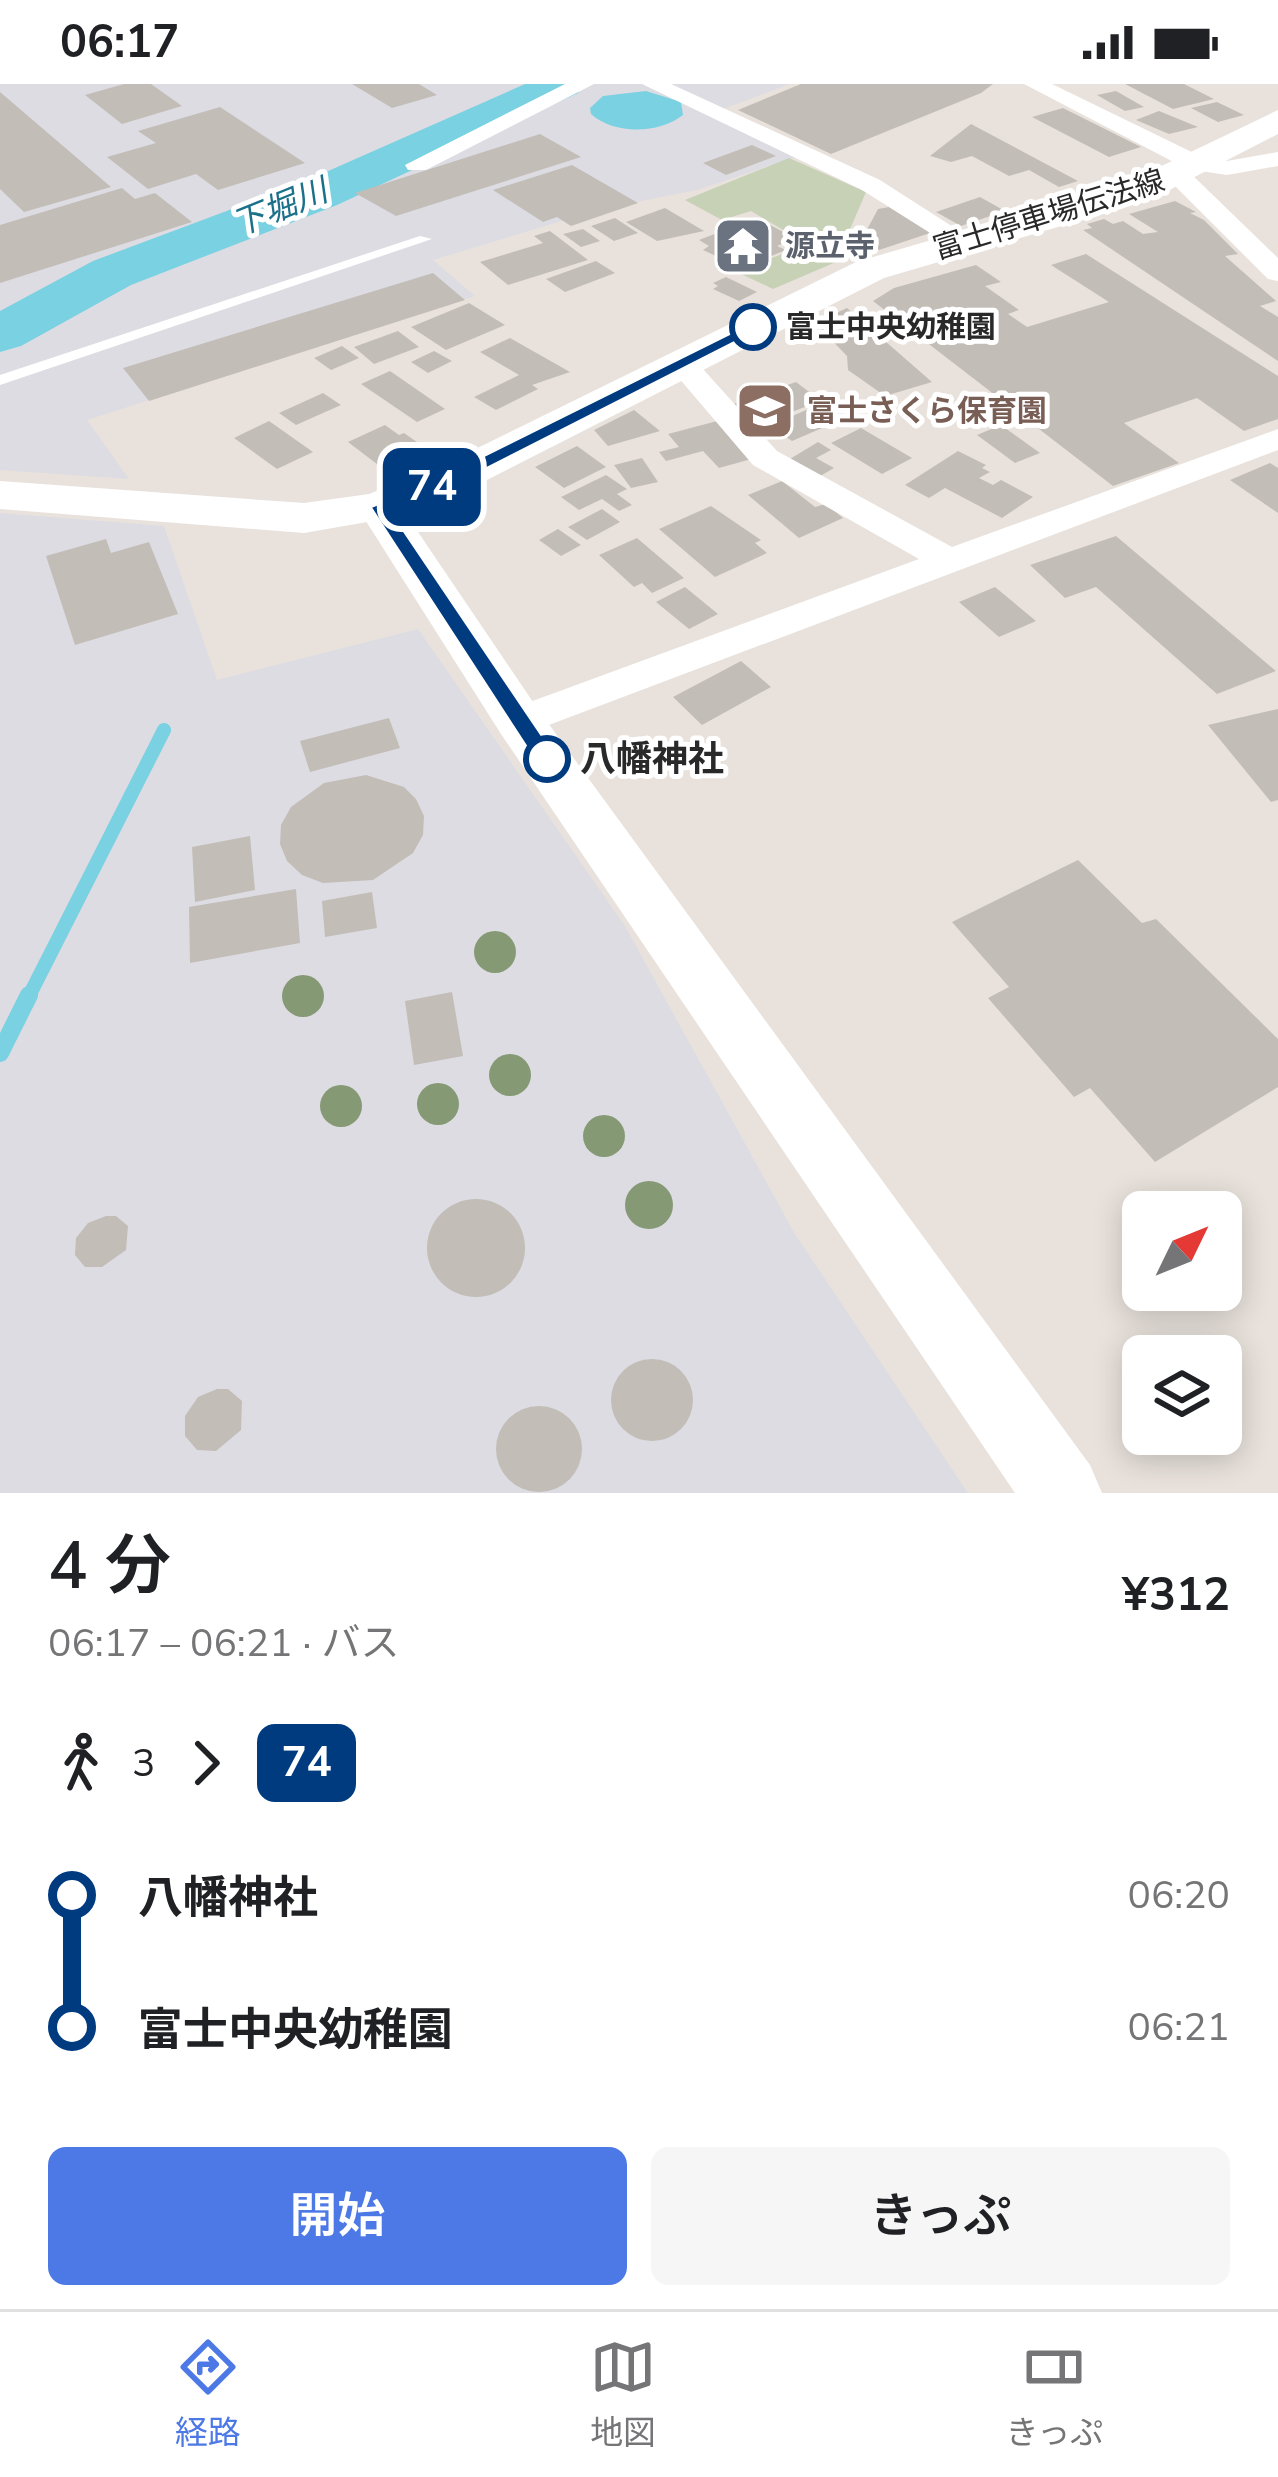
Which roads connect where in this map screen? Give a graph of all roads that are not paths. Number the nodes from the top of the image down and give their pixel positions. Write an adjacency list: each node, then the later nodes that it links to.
1 (583, 84): 6 (street)
2 (653, 84): 9 (street)
3 (1035, 84): 7 (street)
4 (1278, 120): 7 (main road, 富士停車場伝法線)
5 (1278, 159): 7 (street)
6 (417, 165)
7 (1187, 169): 9 (main road, 富士停車場伝法線); 10 (street)
8 (425, 239): 12 (lane)
9 (964, 243): 11 (main road, 富士停車場伝法線)
10 (1278, 273)
11 (681, 363): 15 (main road, 富士停車場伝法線); 16 (street)
12 (0, 380)
13 (1278, 440): 16 (street)
14 (0, 495): 15 (main road, 富士停車場伝法線)
15 (379, 507): 17 (street)
16 (952, 562): 17 (street)
17 (519, 721): 18 (street)
18 (1062, 1493)

